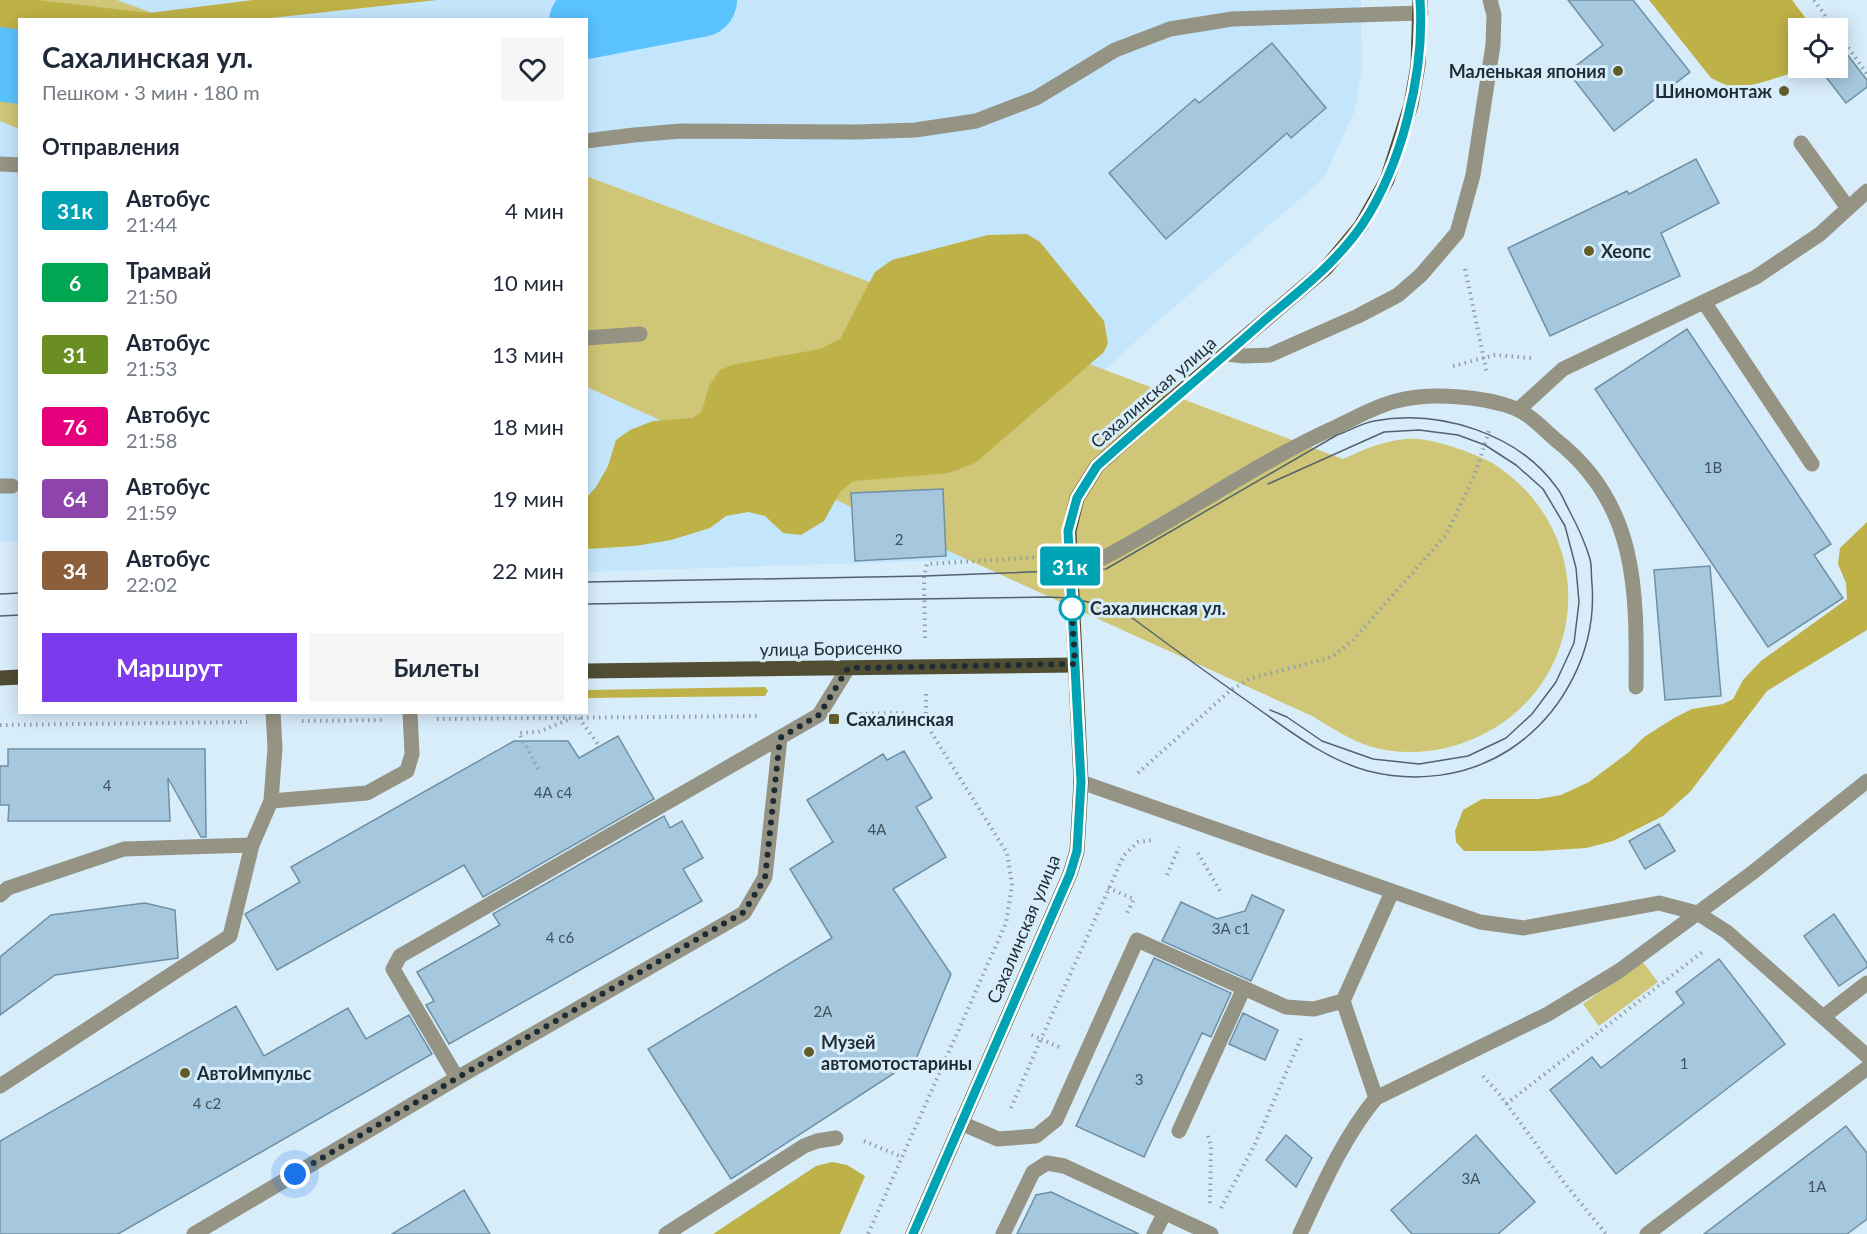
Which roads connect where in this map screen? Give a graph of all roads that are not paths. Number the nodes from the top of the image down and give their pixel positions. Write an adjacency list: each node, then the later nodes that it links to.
1 (1490, 0): 12 (lane)
2 (1420, 7): 3 (lane); 12 (main road, Сахалинская улица)
3 (588, 141)
4 (1801, 143): 8 (lane)
5 (0, 164): 6 (lane)
6 (18, 165)
7 (1867, 191): 8 (lane)
8 (1848, 208): 9 (lane)
9 (1704, 302): 13 (lane); 14 (lane)
10 (640, 334): 11 (lane)
11 (588, 338)
12 (1227, 354): 15 (main road, Сахалинская улица)
13 (1518, 410): 15 (lane); 21 (lane)
14 (1812, 464)
15 (1070, 559): 16 (main road, Сахалинская улица)
16 (1075, 664): 17 (main road, улица Борисенко); 26 (main road, Сахалинская улица)
17 (848, 668): 18 (main road, улица Борисенко); 24 (lane)
18 (588, 671)
19 (18, 677): 20 (main road)
20 (0, 678)
21 (1636, 687)
22 (273, 714): 27 (lane)
23 (410, 714): 27 (lane)
24 (780, 738): 38 (lane); 38 (lane)
25 (1867, 781): 31 (lane)
26 (1081, 782): 29 (lane); 41 (main road, Сахалинская улица)
27 (271, 801): 28 (lane)
28 (252, 845): 30 (lane); 39 (lane)
29 (1392, 892): 31 (lane); 34 (lane)
30 (0, 895)
31 (1696, 913): 35 (lane); 40 (lane)
32 (1867, 983): 35 (lane)
33 (1244, 988): 34 (lane); 41 (lane); 42 (lane)
34 (1343, 1000): 40 (lane)
35 (1823, 1017): 36 (lane)
36 (1867, 1056)
37 (1867, 1068): 52 (lane)
38 (457, 1078): 46 (lane)
39 (0, 1086)
40 (1376, 1098): 51 (lane)
41 (961, 1123): 48 (main road, Сахалинская улица)
42 (1179, 1131)
43 (836, 1138): 47 (lane)
44 (1164, 1214): 45 (lane); 49 (lane); 50 (lane)
45 (1209, 1233)
46 (194, 1234)
47 (666, 1234)
48 (913, 1234)
49 (1003, 1234)
50 (1154, 1234)
51 (1300, 1234)
52 (1647, 1234)

